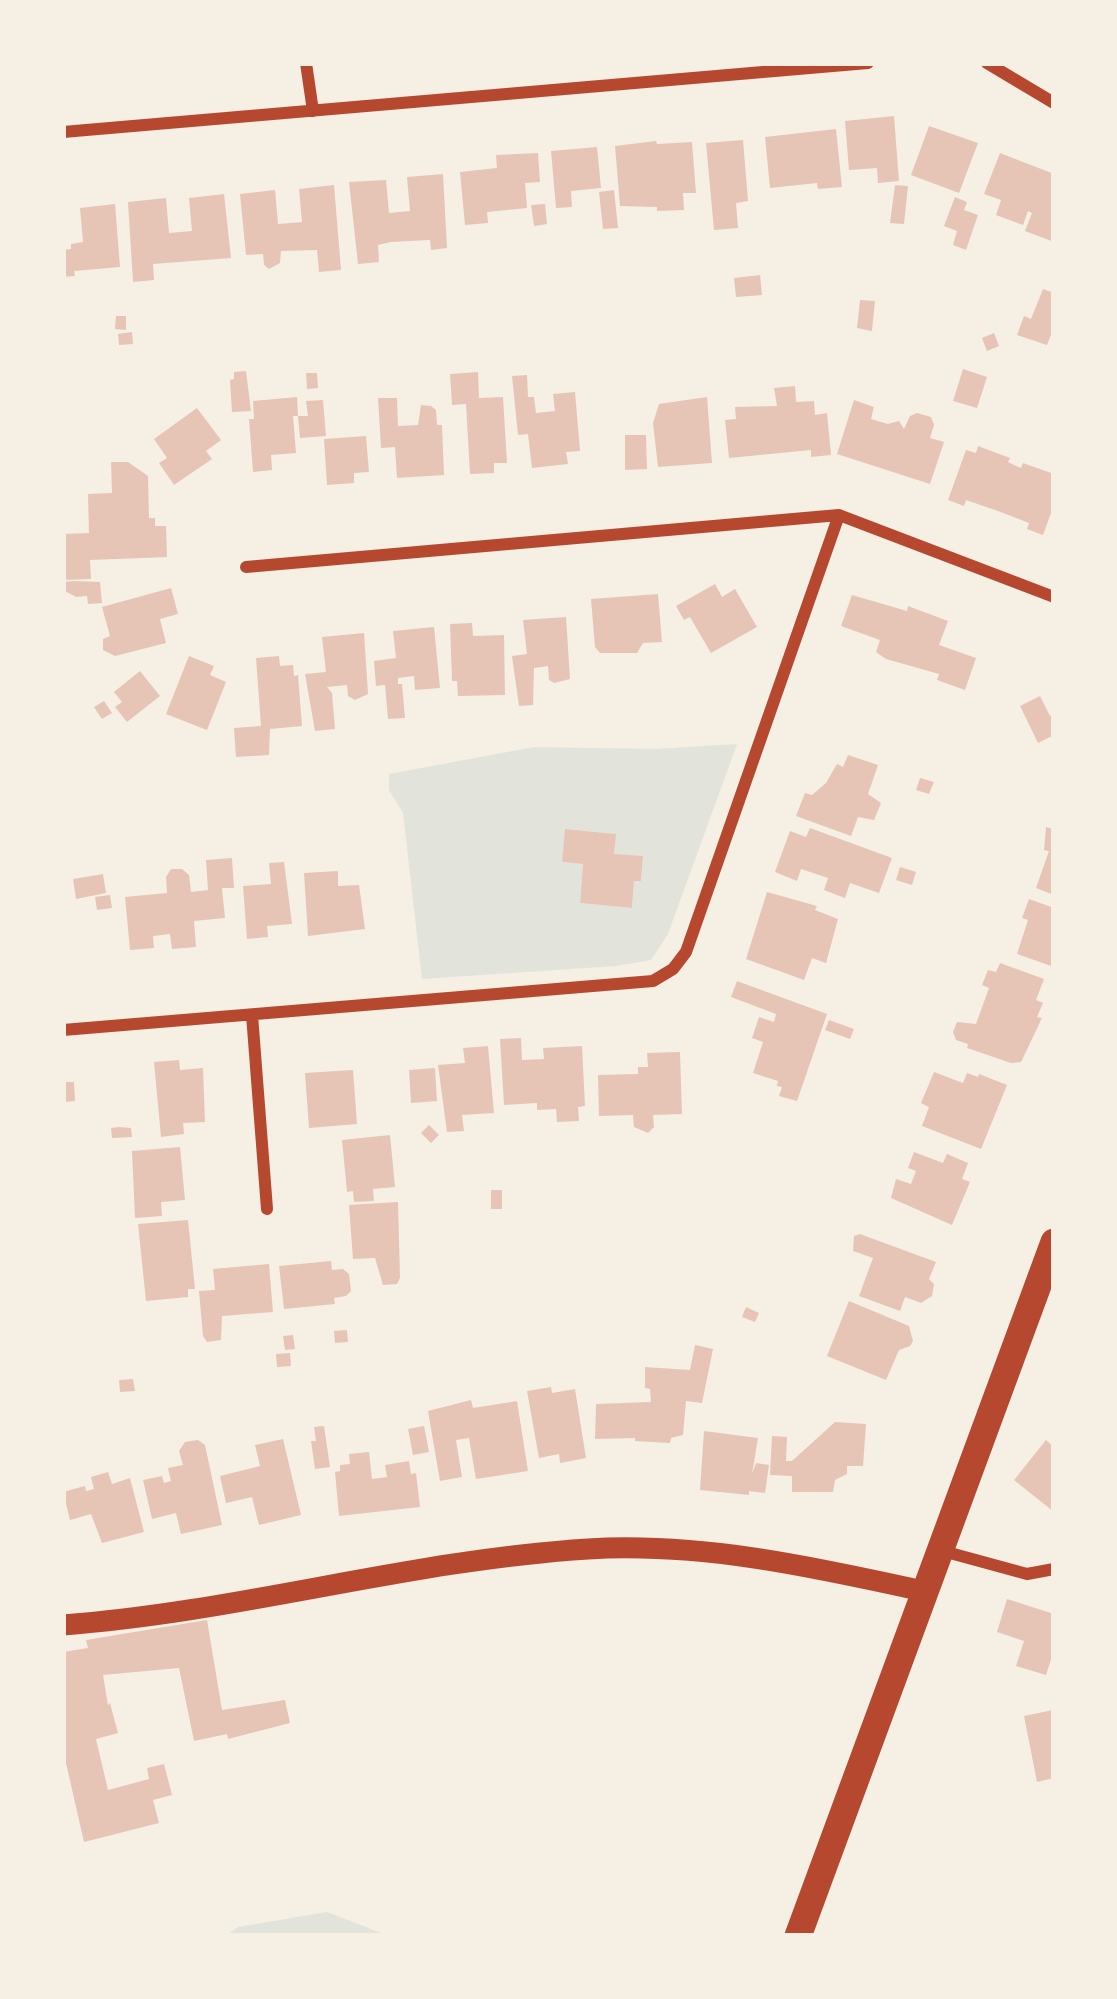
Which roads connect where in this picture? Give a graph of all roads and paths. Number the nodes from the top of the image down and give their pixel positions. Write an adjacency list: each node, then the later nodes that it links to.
1 (306, 63): 5 (street)
2 (868, 63): 5 (street)
3 (987, 63): 4 (street)
4 (1054, 103)
5 (313, 111): 6 (street)
6 (63, 132)
7 (839, 515): 8 (street); 9 (street); 10 (street)
8 (246, 566)
9 (1054, 597)
10 (252, 1015): 11 (street); 12 (street)
11 (63, 1030)
12 (267, 1209)
13 (1054, 1242): 14 (main road)
14 (938, 1550): 15 (street); 16 (main road)
15 (1054, 1569)
16 (923, 1591): 17 (street); 18 (main road)
17 (63, 1625)
18 (798, 1936)

